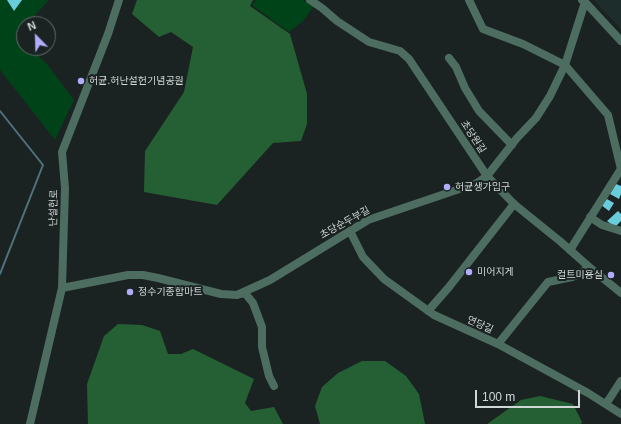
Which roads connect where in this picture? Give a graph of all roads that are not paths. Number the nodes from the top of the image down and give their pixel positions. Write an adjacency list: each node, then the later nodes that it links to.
1 (119, 0): 17 (street, 난설헌로)
2 (310, 0): 10 (street, 초당원길)
3 (469, 0): 7 (street)
4 (583, 1): 5 (street); 7 (street, 초당순두부길)
5 (621, 40)
6 (449, 58): 8 (street)
7 (565, 64): 8 (street, 초당순두부길); 9 (street)
8 (512, 145): 10 (street, 초당순두부길)
9 (621, 169): 12 (street)
10 (487, 176): 11 (street, 초당원길); 13 (street, 초당순두부길)
11 (514, 204): 15 (street, 초당원길); 20 (street)
12 (590, 217): 14 (street); 15 (street)
13 (350, 231): 19 (street, 초당순두부길); 20 (street, 연당길)
14 (621, 232)
15 (570, 250): 16 (street, 초당원길)
16 (588, 266): 18 (street, 초당원길); 21 (street)
17 (62, 288): 19 (street, 초당순두부길); 26 (street, 난설헌로)
18 (621, 293)
19 (237, 295): 23 (street)
20 (428, 311): 21 (street, 연당길)
21 (498, 344): 24 (street, 연당길)
22 (621, 381): 24 (street)
23 (274, 386)
24 (606, 404): 25 (street, 연당길)
25 (621, 414)
26 (30, 424)

